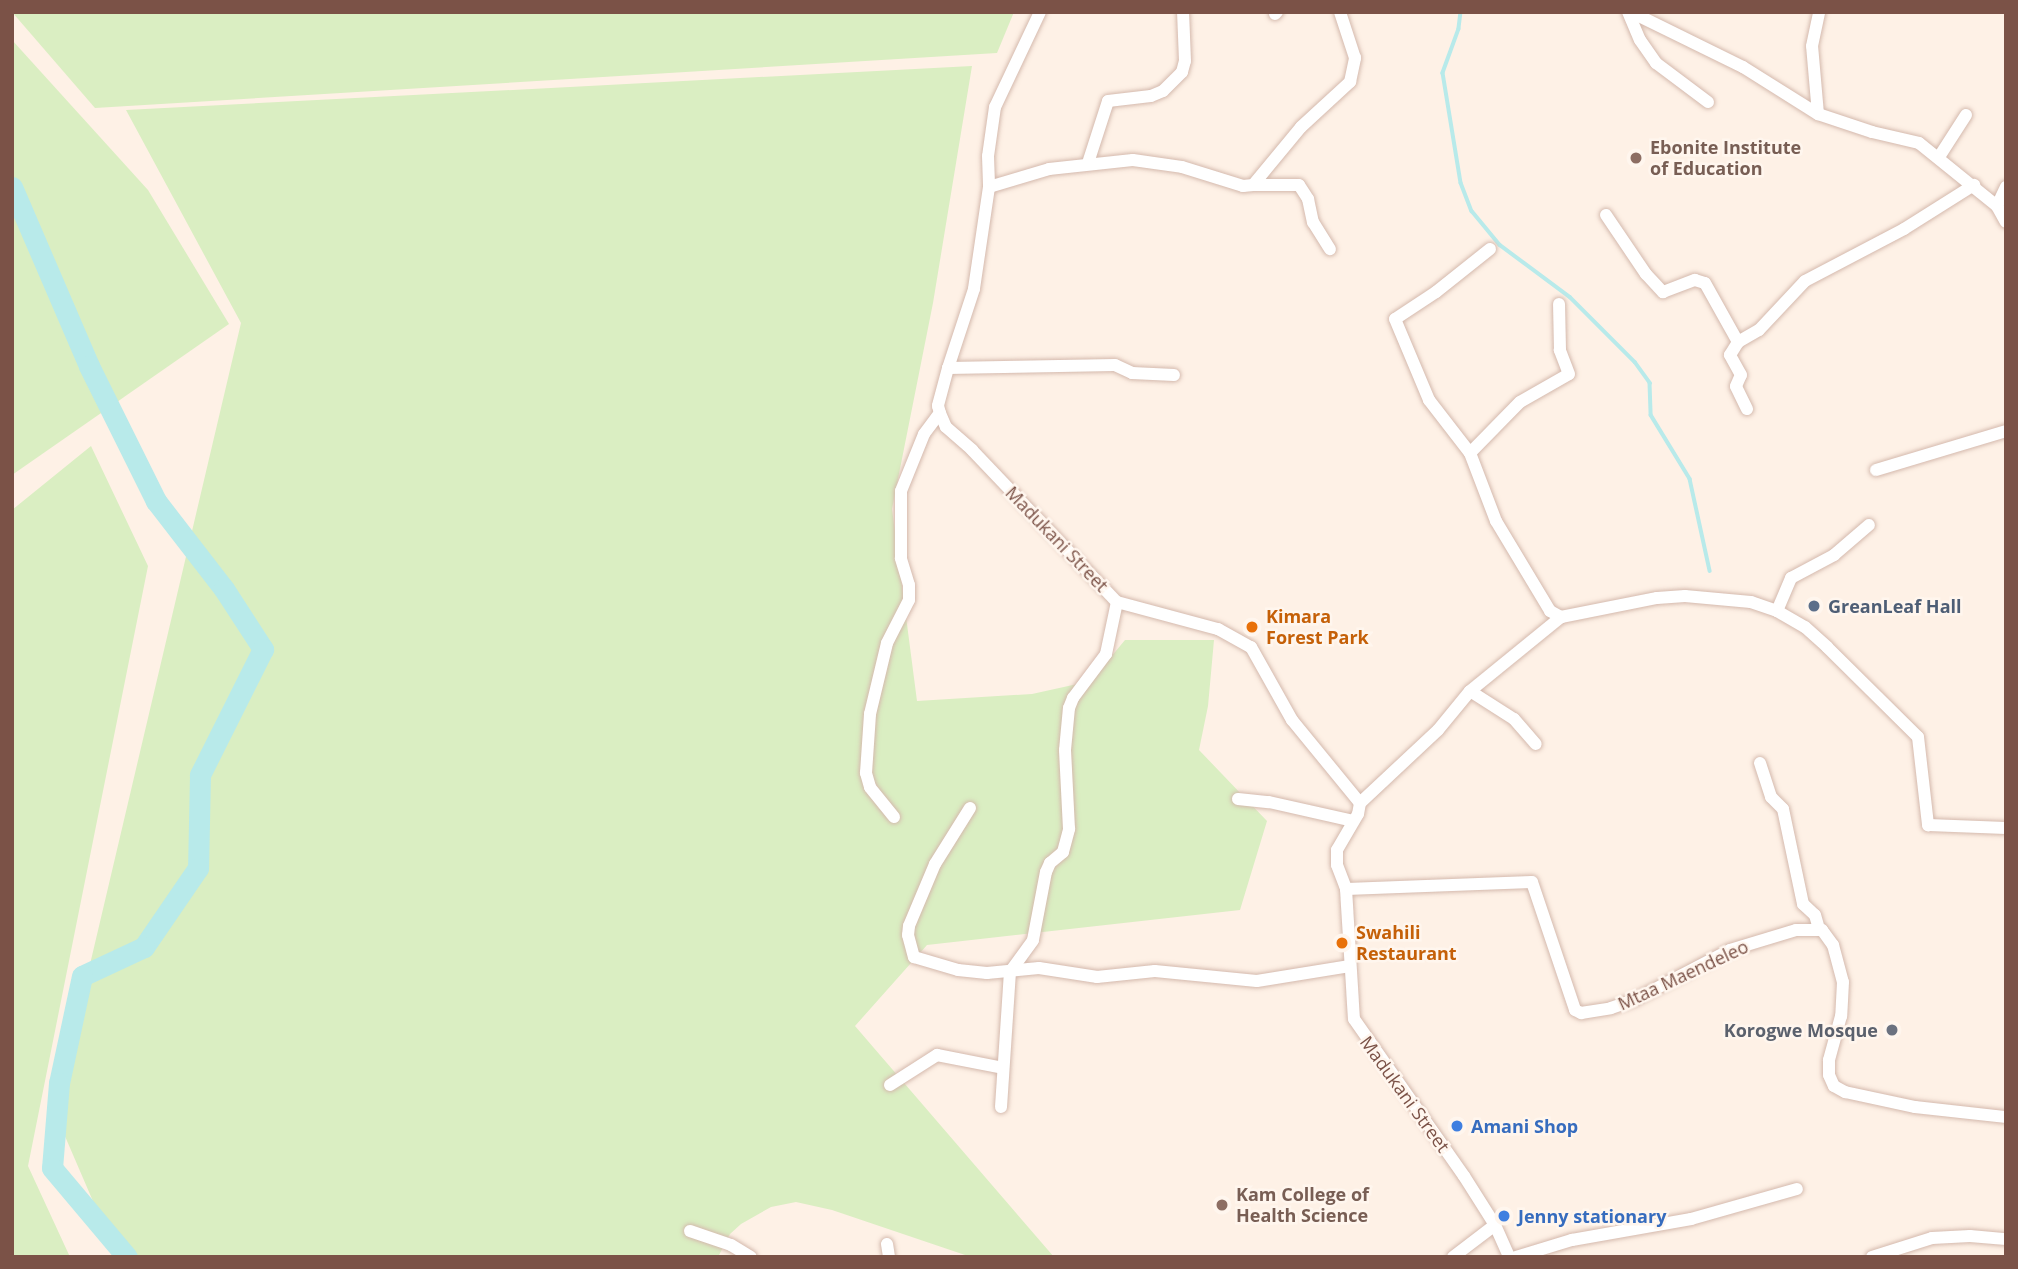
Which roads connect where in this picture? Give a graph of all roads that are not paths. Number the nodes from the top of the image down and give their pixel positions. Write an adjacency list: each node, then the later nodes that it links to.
1 (1040, 12): 13 (street)
2 (1184, 12): 10 (street)
3 (1340, 12): 11 (street)
4 (1629, 12): 6 (street); 7 (street)
5 (1819, 12): 7 (street)
6 (1708, 102)
7 (1818, 114): 9 (street)
8 (1966, 116): 9 (street)
9 (1939, 157): 12 (street)
10 (1088, 163): 11 (street); 13 (street)
11 (1253, 185): 18 (street)
12 (1974, 185): 15 (street); 21 (street)
13 (989, 187): 22 (street)
14 (2006, 187): 15 (street)
15 (1997, 206): 17 (street)
16 (1606, 215): 21 (street)
17 (2006, 222)
18 (1330, 249)
19 (1490, 249): 27 (street)
20 (1559, 304): 27 (street)
21 (1738, 342): 24 (street)
22 (948, 368): 23 (street); 25 (street)
23 (1174, 375)
24 (1747, 409)
25 (940, 413): 30 (street, Madukani Street); 39 (street)
26 (2006, 431): 28 (street)
27 (1469, 453): 32 (street)
28 (1876, 470)
29 (1869, 525): 31 (street)
30 (1117, 602): 37 (street, Madukani Street); 45 (street)
31 (1777, 611): 32 (street); 41 (street)
32 (1561, 617): 33 (street)
33 (1470, 691): 34 (street); 37 (street)
34 (1536, 744)
35 (1760, 763): 43 (street)
36 (1238, 799): 40 (street)
37 (1360, 803): 40 (street, Madukani Street)
38 (970, 808): 45 (street)
39 (894, 817)
40 (1353, 821): 42 (street, Madukani Street)
41 (2006, 828)
42 (1346, 889): 43 (street, Mtaa Maendeleo); 44 (street, Madukani Street)
43 (1819, 929): 49 (street)
44 (1350, 966): 45 (street); 51 (street, Madukani Street)
45 (1010, 972): 46 (street)
46 (1003, 1068): 47 (street); 48 (street)
47 (890, 1085)
48 (1001, 1107)
49 (2006, 1117)
50 (1797, 1189): 57 (street)
51 (1495, 1225): 55 (street); 56 (street, Madukani Street)
52 (690, 1231): 54 (street)
53 (2006, 1239): 58 (street)
54 (751, 1257)
55 (1453, 1257)
56 (1509, 1257)
57 (1516, 1257)
58 (1872, 1257)

